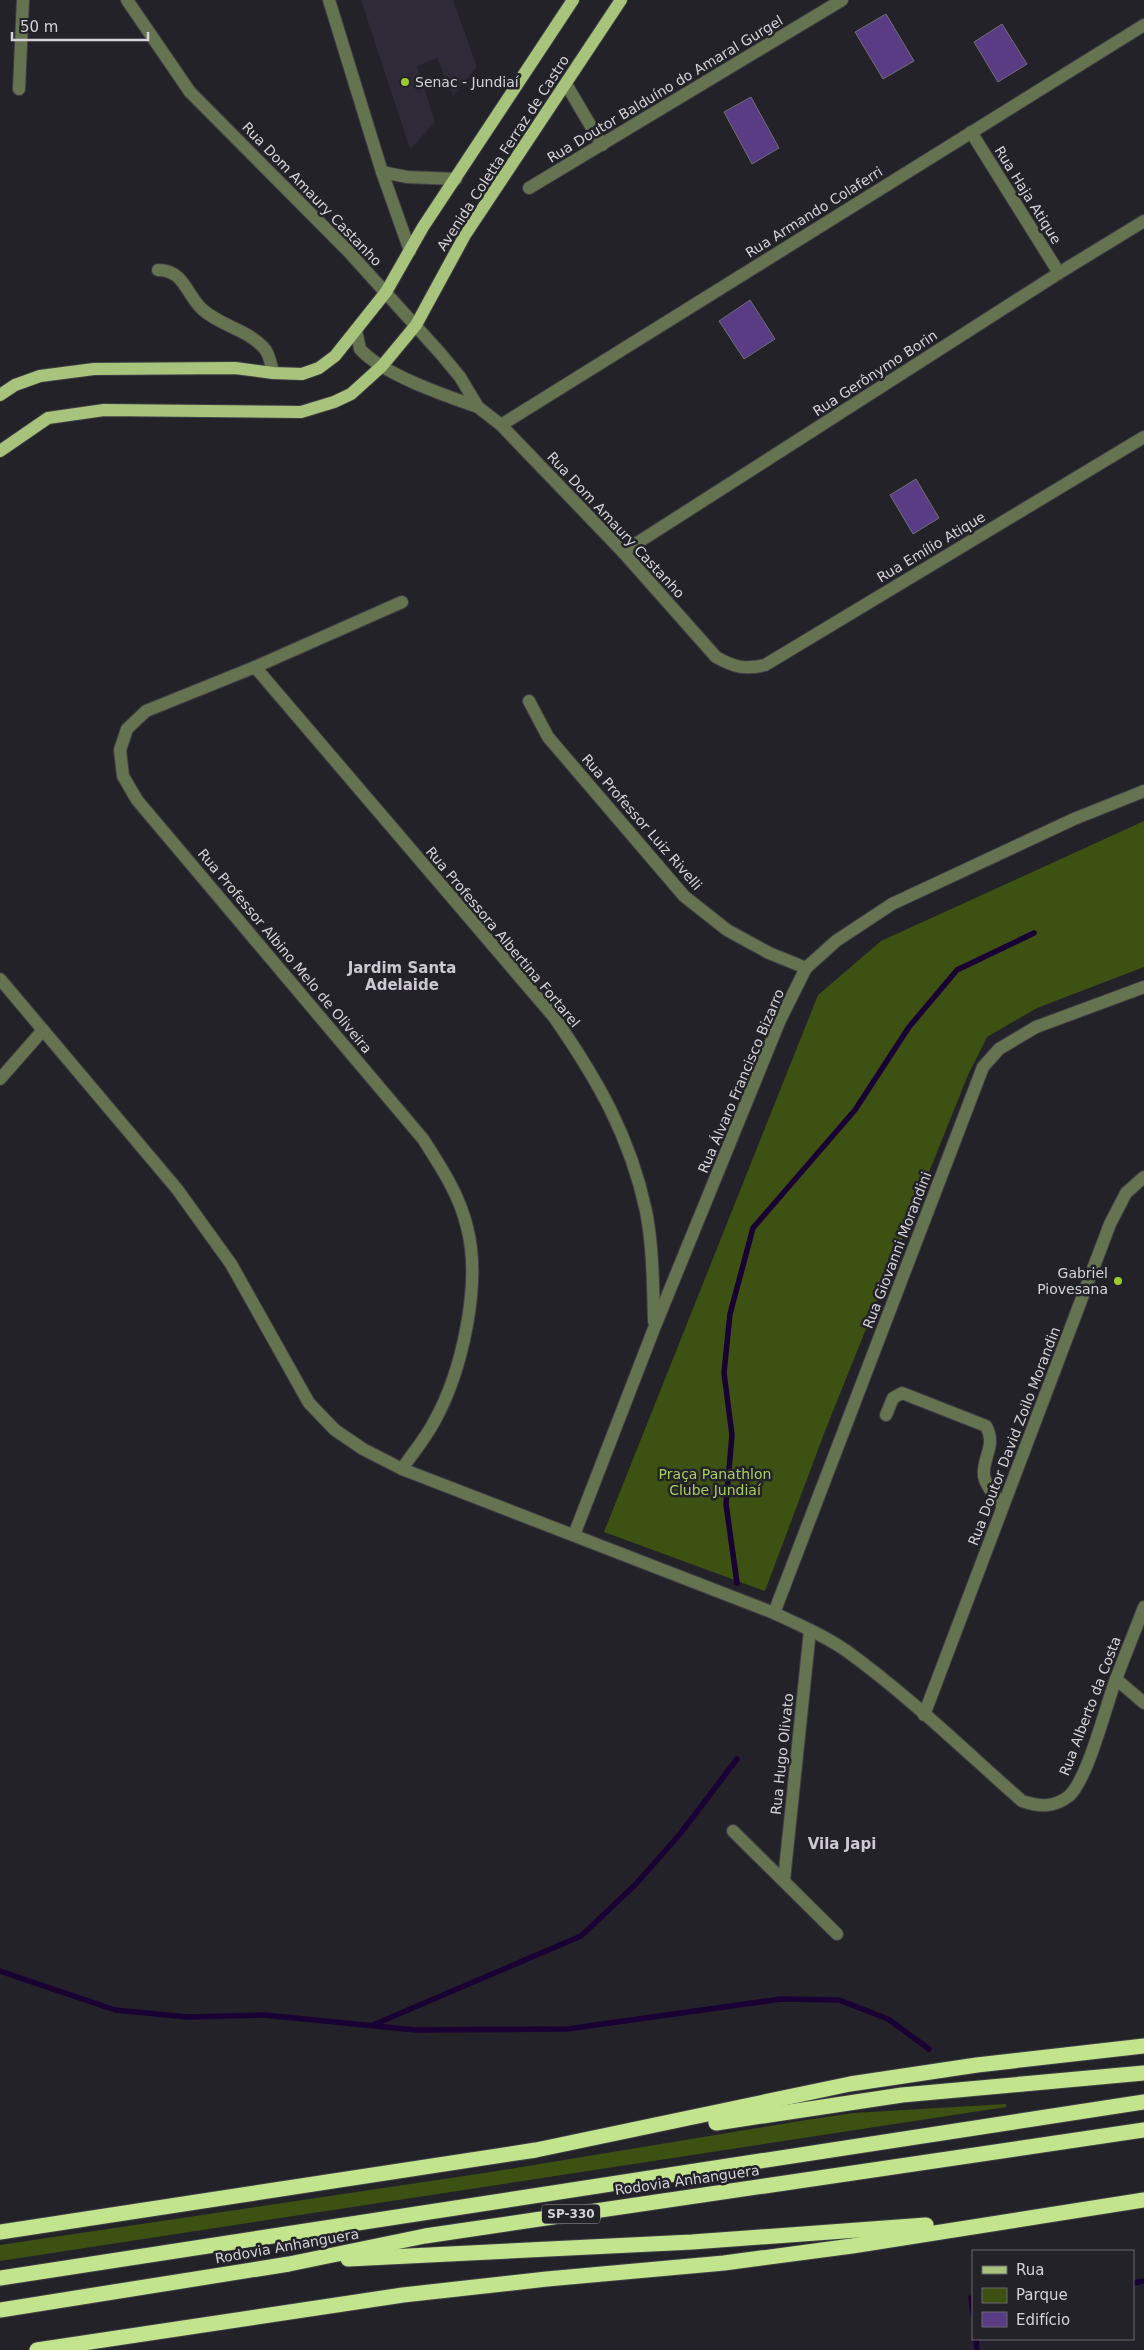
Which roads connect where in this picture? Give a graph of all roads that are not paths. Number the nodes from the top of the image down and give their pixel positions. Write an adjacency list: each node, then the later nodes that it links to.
1 (23, 0): 9 (street)
2 (127, 0): 19 (street, Rua Dom Amaury Castanho)
3 (329, 0): 12 (street)
4 (573, 0): 13 (main road, Avenida Coletta Ferraz de Castro)
5 (621, 0): 8 (main road, Avenida Coletta Ferraz de Castro)
6 (842, 0): 11 (street, Rua Doutor Balduíno do Amaral Gurgel)
7 (1144, 25): 10 (street, Rua Armando Colaferri)
8 (566, 84): 11 (street); 20 (main road, Avenida Coletta Ferraz de Castro)
9 (20, 89)
10 (971, 132): 18 (street, Rua Haja Atique); 26 (street, Rua Armando Colaferri)
11 (602, 145): 14 (street, Rua Doutor Balduíno do Amaral Gurgel)
12 (382, 172): 13 (street); 16 (street)
13 (456, 179): 16 (main road, Avenida Coletta Ferraz de Castro)
14 (529, 188)
15 (1144, 221): 18 (street, Rua Gerônymo Borin)
16 (410, 251): 19 (main road, Avenida Coletta Ferraz de Castro)
17 (158, 270): 23 (street)
18 (1059, 273): 29 (street, Rua Gerônymo Borin)
19 (386, 292): 20 (street, Rua Dom Amaury Castanho); 21 (main road, Avenida Coletta Ferraz de Castro)
20 (416, 325): 22 (main road, Avenida Coletta Ferraz de Castro); 25 (street, Rua Dom Amaury Castanho)
21 (356, 330): 22 (street, Rua Dom Amaury Castanho); 23 (main road, Avenida Coletta Ferraz de Castro)
22 (382, 366): 25 (street, Rua Dom Amaury Castanho); 28 (main road, Avenida Coletta Ferraz de Castro)
23 (273, 373): 24 (main road, Avenida Coletta Ferraz de Castro)
24 (0, 396)
25 (478, 407): 26 (street, Rua Dom Amaury Castanho)
26 (501, 426): 29 (street, Rua Dom Amaury Castanho)
27 (1144, 437): 31 (street, Rua Emílio Atique)
28 (0, 451)
29 (623, 552): 31 (street, Rua Dom Amaury Castanho)
30 (402, 602): 32 (street, Rua Professor Albino Melo de Oliveira)
31 (730, 664)
32 (255, 667): 41 (street, Rua Professora Albertina Fortarel); 43 (street, Rua Professor Albino Melo de Oliveira)
33 (529, 701): 35 (street, Rua Professor Luiz Rivelli)
34 (1144, 791): 35 (street, Rua Álvaro Francisco Bizarro)
35 (806, 968): 41 (street, Rua Álvaro Francisco Bizarro)
36 (0, 979): 38 (street)
37 (1144, 987): 47 (street, Rua Giovanni Morandini)
38 (43, 1030): 39 (street); 43 (street)
39 (0, 1079)
40 (1144, 1177): 44 (street, Rua Doutor David Zoilo Morandin)
41 (655, 1326): 45 (street, Rua Álvaro Francisco Bizarro)
42 (886, 1415): 44 (street)
43 (402, 1469): 45 (street)
44 (1003, 1506): 51 (street, Rua Doutor David Zoilo Morandin)
45 (574, 1535): 47 (street)
46 (1144, 1607): 49 (street, Rua Alberto da Costa)
47 (774, 1614): 48 (street)
48 (810, 1630): 51 (street); 53 (street, Rua Hugo Olivato)
49 (1116, 1679): 50 (street); 51 (street, Rua Alberto da Costa)
50 (1144, 1703)
51 (924, 1715)
52 (733, 1831): 53 (street)
53 (784, 1880): 54 (street)
54 (837, 1934)
55 (1144, 2046): 59 (highway)
56 (1144, 2073): 59 (highway)
57 (1144, 2102): 64 (highway, Rodovia Anhanguera / SP-330)
58 (1144, 2130): 63 (highway, Rodovia Anhanguera / SP-330)
59 (536, 2150): 62 (highway)
60 (1144, 2200): 61 (highway)
61 (1040, 2216): 63 (highway); 66 (highway)
62 (0, 2232)
63 (289, 2264): 65 (highway, Rodovia Anhanguera / SP-330)
64 (0, 2278)
65 (0, 2310)
66 (37, 2350)

